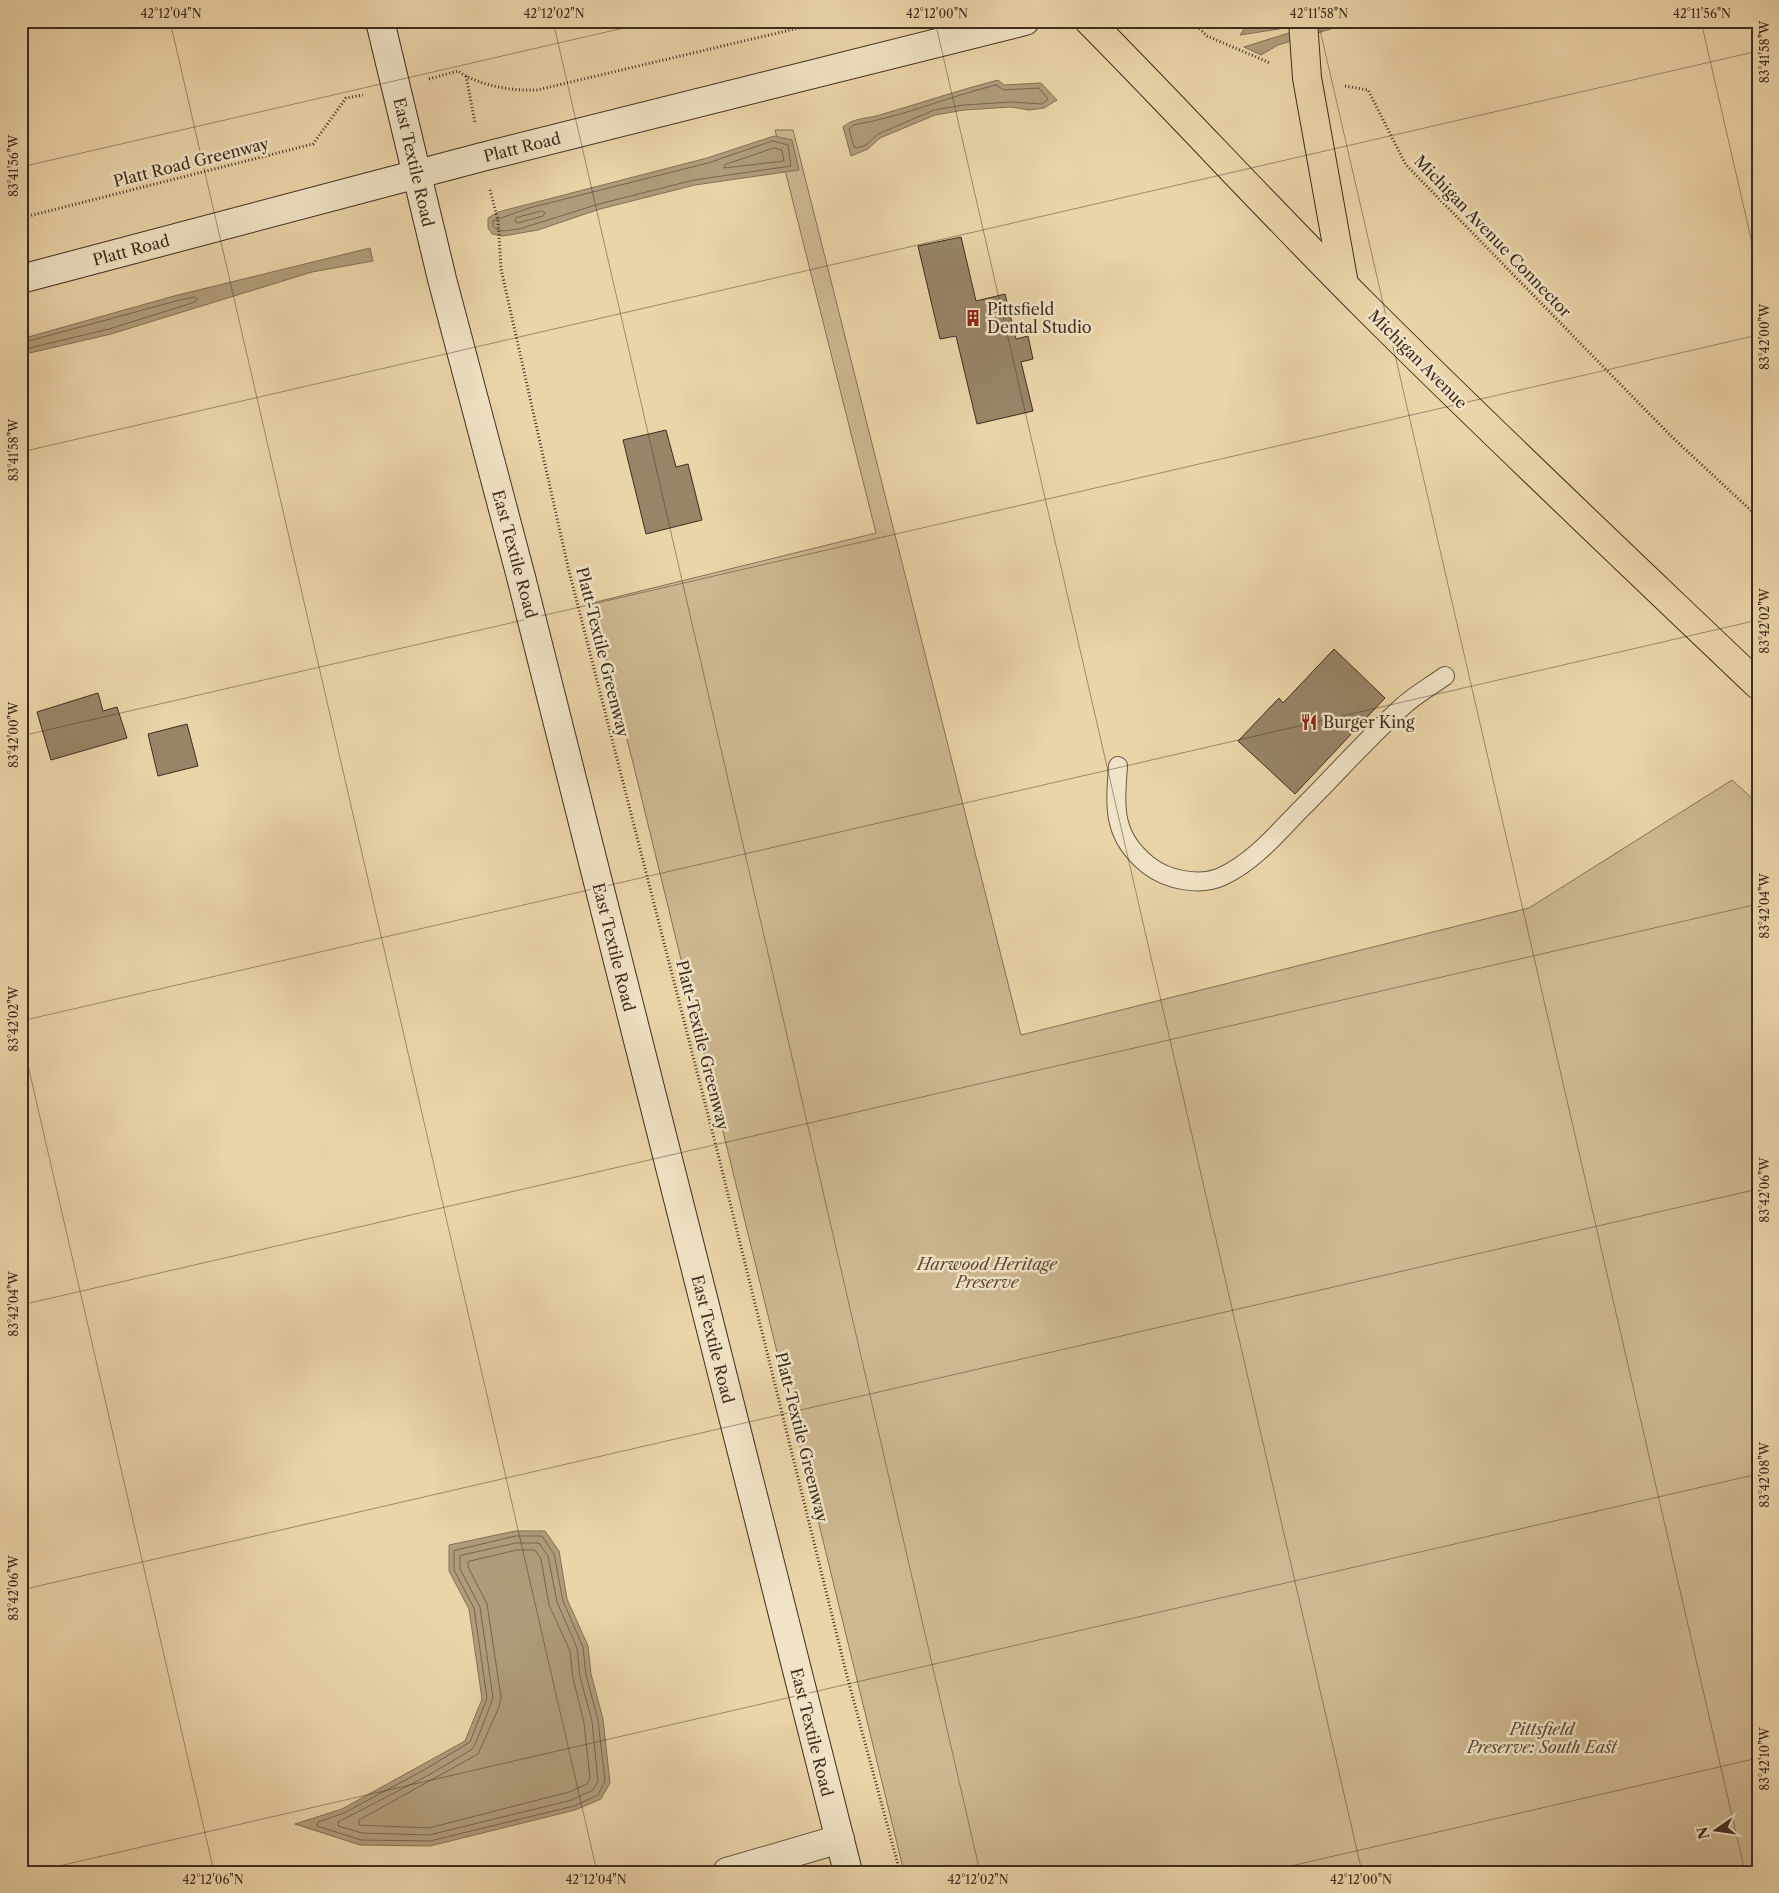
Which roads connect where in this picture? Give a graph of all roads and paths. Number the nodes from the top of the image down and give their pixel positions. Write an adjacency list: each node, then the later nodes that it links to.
1 (380, 21): 12 (main road, East Textile Road)
2 (828, 21): 8 (path)
3 (1025, 21): 12 (main road, Platt Road)
4 (1089, 21): 16 (highway, Michigan Avenue)
5 (1192, 21): 9 (path, Michigan Avenue Connector)
6 (1303, 21): 9 (highway)
7 (458, 71): 8 (path)
8 (466, 76): 10 (path)
9 (1307, 78): 16 (highway); 17 (path, Michigan Avenue Connector)
10 (468, 84)
11 (346, 98): 13 (path, Platt Road Greenway)
12 (417, 174): 15 (main road, Platt Road); 21 (main road, East Textile Road)
13 (21, 218)
14 (498, 220): 24 (path, Platt-Textile Greenway)
15 (21, 278)
16 (1344, 284): 19 (highway, Michigan Avenue)
17 (1758, 517)
18 (1445, 676): 20 (lane)
19 (1758, 685)
20 (1118, 766)
21 (840, 1839): 22 (main road); 23 (main road, East Textile Road)
22 (728, 1872)
23 (848, 1872)
24 (900, 1872)

